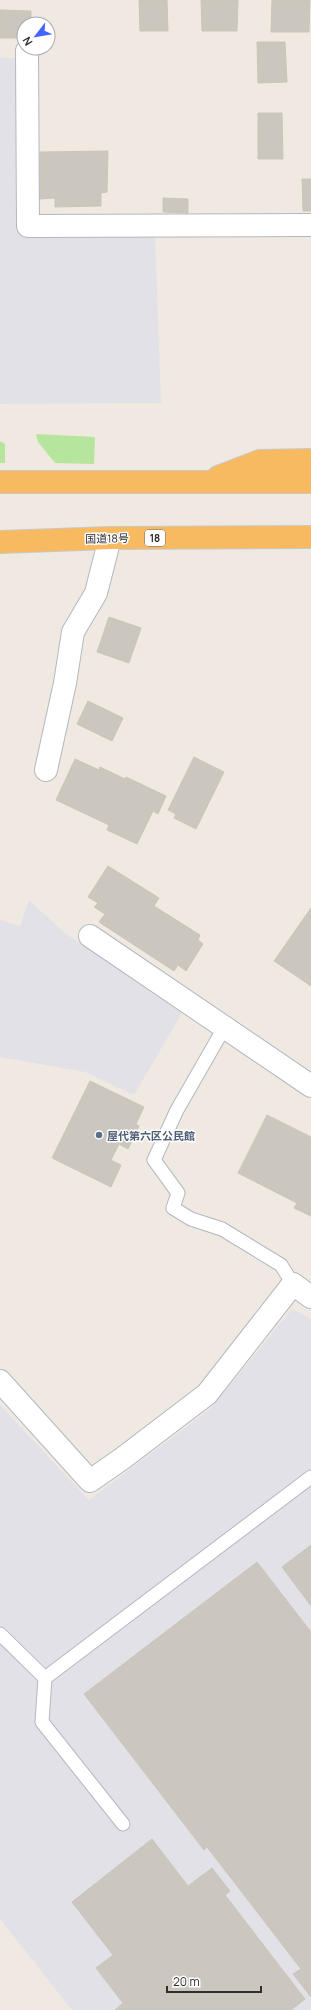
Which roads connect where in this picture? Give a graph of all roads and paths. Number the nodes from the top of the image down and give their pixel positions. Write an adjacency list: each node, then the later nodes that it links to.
1 (26, 56): 2 (street)
2 (311, 225)
3 (311, 460): 5 (highway)
4 (0, 482): 5 (highway)
5 (207, 482): 6 (highway)
6 (311, 482)
7 (311, 537): 8 (highway, 国道18号 / 18)
8 (110, 538): 9 (highway, 国道18号 / 18); 10 (street)
9 (0, 542)
10 (46, 770)
11 (90, 936): 12 (street)
12 (224, 1028): 13 (street); 14 (lane)
13 (311, 1086)
14 (292, 1284): 15 (street); 16 (street)
15 (311, 1297)
16 (0, 1381)
17 (311, 1477): 19 (lane)
18 (0, 1634): 19 (lane)
19 (45, 1678): 20 (lane)
20 (123, 1824)

